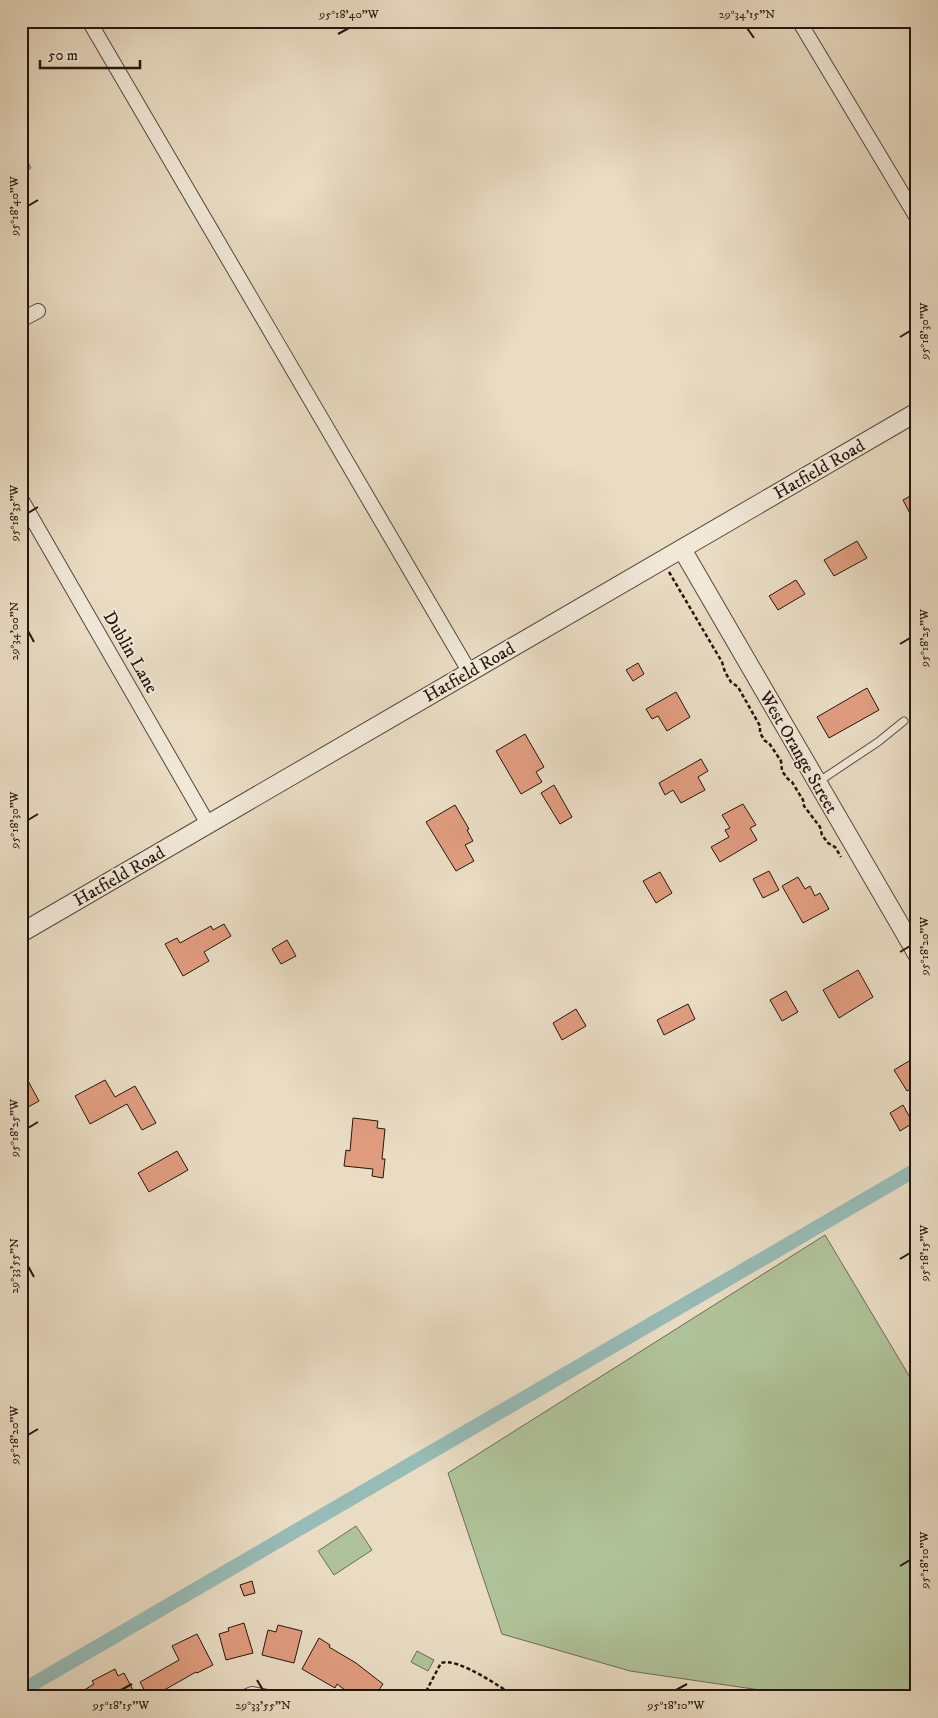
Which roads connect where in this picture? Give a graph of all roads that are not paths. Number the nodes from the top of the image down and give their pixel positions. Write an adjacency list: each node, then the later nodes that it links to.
1 (89, 21): 9 (street)
2 (799, 21): 3 (street)
3 (917, 218)
4 (38, 311): 5 (street)
5 (21, 320)
6 (917, 412): 8 (street, Hatfield Road)
7 (21, 498): 12 (street, Dublin Lane)
8 (682, 549): 9 (street, Hatfield Road); 11 (street, West Orange Street)
9 (469, 671): 12 (street, Hatfield Road)
10 (904, 721): 11 (lane)
11 (817, 782): 14 (street, West Orange Street)
12 (208, 824): 13 (street, Hatfield Road)
13 (21, 933)
14 (912, 958)
15 (245, 1697): 16 (street)
16 (268, 1697)

